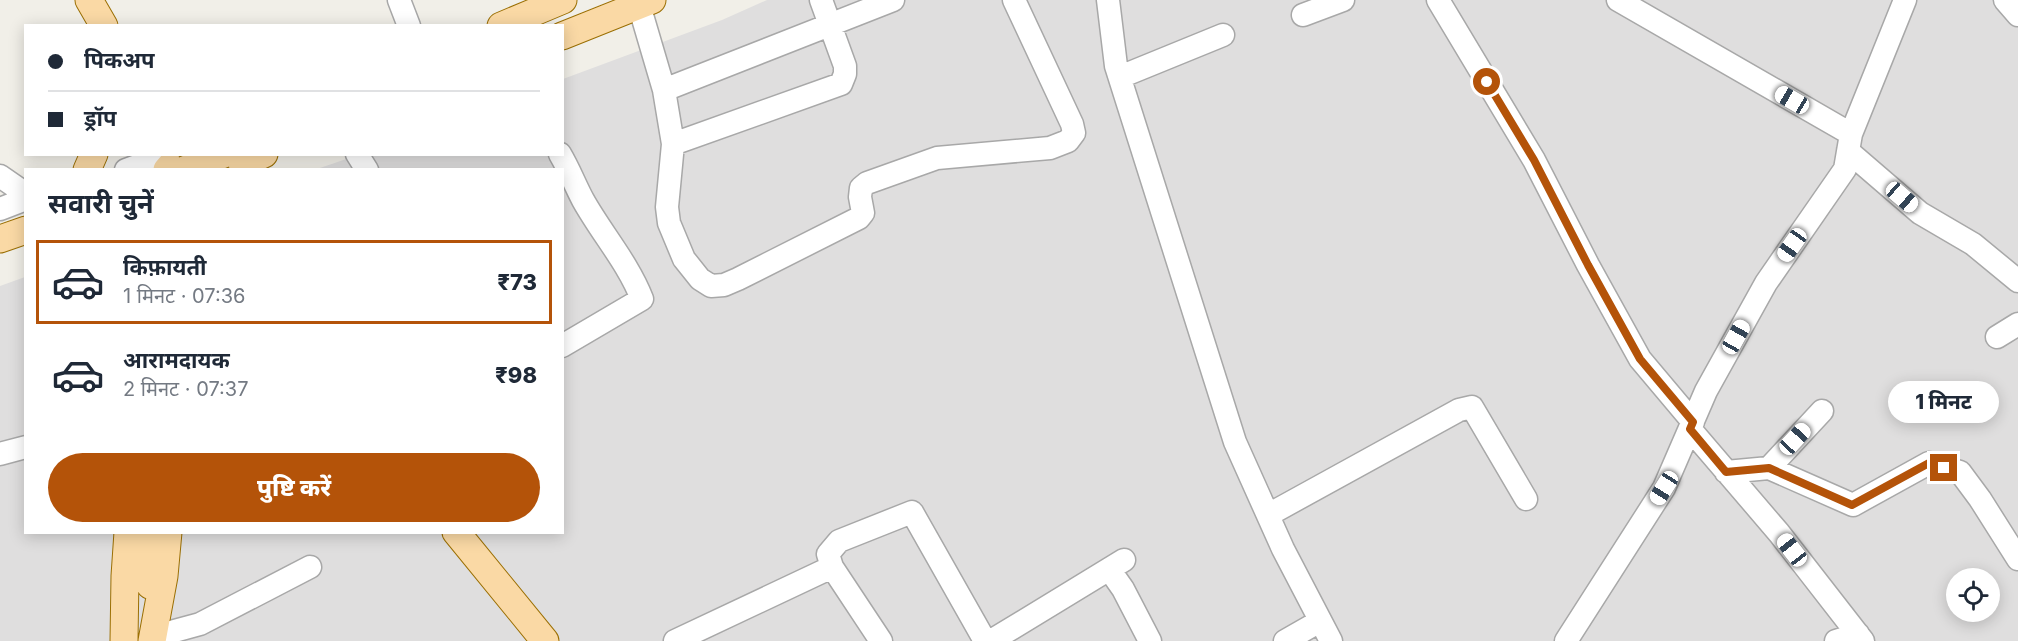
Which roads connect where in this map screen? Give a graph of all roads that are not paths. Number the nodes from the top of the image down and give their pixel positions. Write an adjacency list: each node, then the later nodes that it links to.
1 (70, 0): 17 (main road)
2 (399, 0): 18 (street)
3 (563, 0): 19 (main road)
4 (612, 0): 20 (main road)
5 (821, 0): 22 (street)
6 (893, 0): 22 (street)
7 (1014, 0): 28 (street)
8 (1108, 0): 25 (street)
9 (1343, 0): 15 (street)
10 (1438, 0): 53 (street)
11 (1618, 0): 27 (street)
12 (1905, 0): 27 (street)
13 (2005, 0): 16 (street)
14 (640, 2): 21 (main road); 23 (main road); 26 (street)
15 (1303, 15)
16 (2018, 15)
17 (96, 19)
18 (408, 24)
19 (506, 24)
20 (558, 24)
21 (564, 26)
22 (830, 26): 26 (street); 28 (street)
23 (564, 35)
24 (1223, 35): 25 (street)
25 (1120, 77): 59 (street)
26 (664, 90): 28 (street)
27 (1850, 142): 48 (street); 53 (street)
28 (673, 144)
29 (164, 156): 35 (street)
30 (179, 156): 36 (main road)
31 (219, 156): 37 (main road, bridge)
32 (231, 156): 38 (main road)
33 (260, 156): 39 (main road)
34 (562, 156): 51 (street)
35 (131, 168)
36 (169, 168)
37 (189, 168)
38 (216, 168)
39 (232, 168)
40 (0, 176): 41 (street)
41 (24, 193)
42 (24, 200): 43 (street)
43 (0, 209)
44 (24, 231): 45 (main road)
45 (0, 239)
46 (24, 242): 47 (street)
47 (0, 251)
48 (2018, 280)
49 (2018, 324): 50 (street)
50 (1997, 337)
51 (564, 345)
52 (1822, 411): 56 (street)
53 (1692, 426): 57 (street); 78 (street)
54 (24, 448): 55 (street)
55 (0, 454)
56 (1769, 468): 57 (street); 62 (street)
57 (1726, 472): 68 (street)
58 (1526, 499): 59 (street)
59 (1268, 515): 65 (street)
60 (458, 534): 70 (main road)
61 (148, 535): 67 (main road); 69 (main road)
62 (2016, 566)
63 (310, 567): 69 (street)
64 (832, 567): 71 (street); 72 (street); 73 (street)
65 (1320, 621): 76 (street); 77 (street)
66 (1018, 634): 74 (street); 75 (street)
67 (124, 637)
68 (1860, 638): 79 (street)
69 (152, 639)
70 (545, 641)
71 (675, 641)
72 (881, 641)
73 (985, 641)
74 (991, 641)
75 (1150, 641)
76 (1285, 641)
77 (1331, 641)
78 (1566, 641)
79 (1836, 641)

